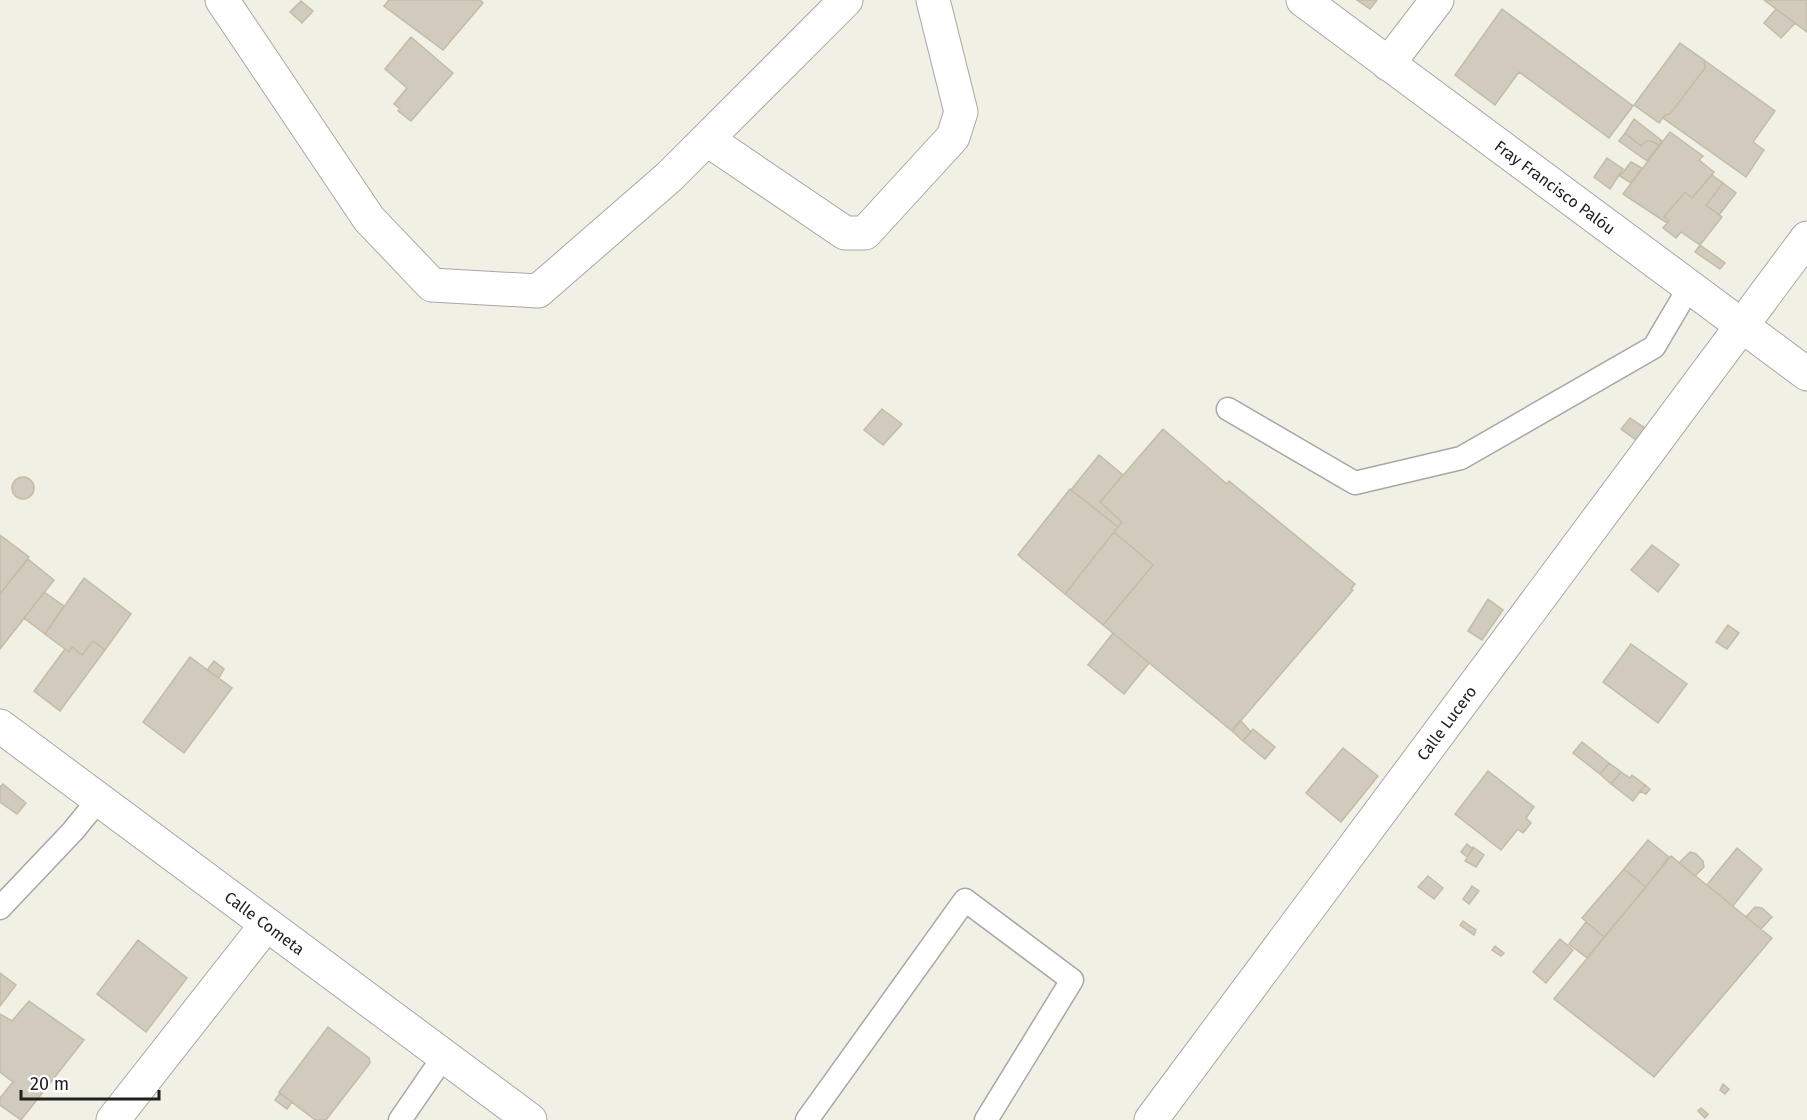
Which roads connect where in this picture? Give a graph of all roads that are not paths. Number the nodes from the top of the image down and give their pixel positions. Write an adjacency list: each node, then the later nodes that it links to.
1 (846, 0): 7 (street)
2 (933, 0): 7 (street)
3 (1303, 0): 6 (street, Fray Francisco Palóu)
4 (1437, 0): 6 (street)
5 (227, 2): 7 (street)
6 (1388, 64): 9 (street, Fray Francisco Palóu)
7 (708, 140)
8 (1807, 238): 10 (street, Calle Lucero)
9 (1690, 286): 10 (street, Fray Francisco Palóu); 12 (lane)
10 (1743, 326): 11 (street, Fray Francisco Palóu); 23 (street, Calle Lucero)
11 (1807, 374)
12 (1228, 409)
13 (0, 726): 14 (street, Calle Cometa)
14 (99, 800): 15 (lane); 16 (street, Calle Cometa)
15 (0, 908)
16 (266, 925): 17 (street, Calle Cometa); 18 (street)
17 (444, 1056): 19 (lane); 20 (street, Calle Cometa)
18 (113, 1120)
19 (400, 1120)
20 (530, 1120)
21 (807, 1120): 22 (lane)
22 (987, 1120)
23 (1150, 1120)

